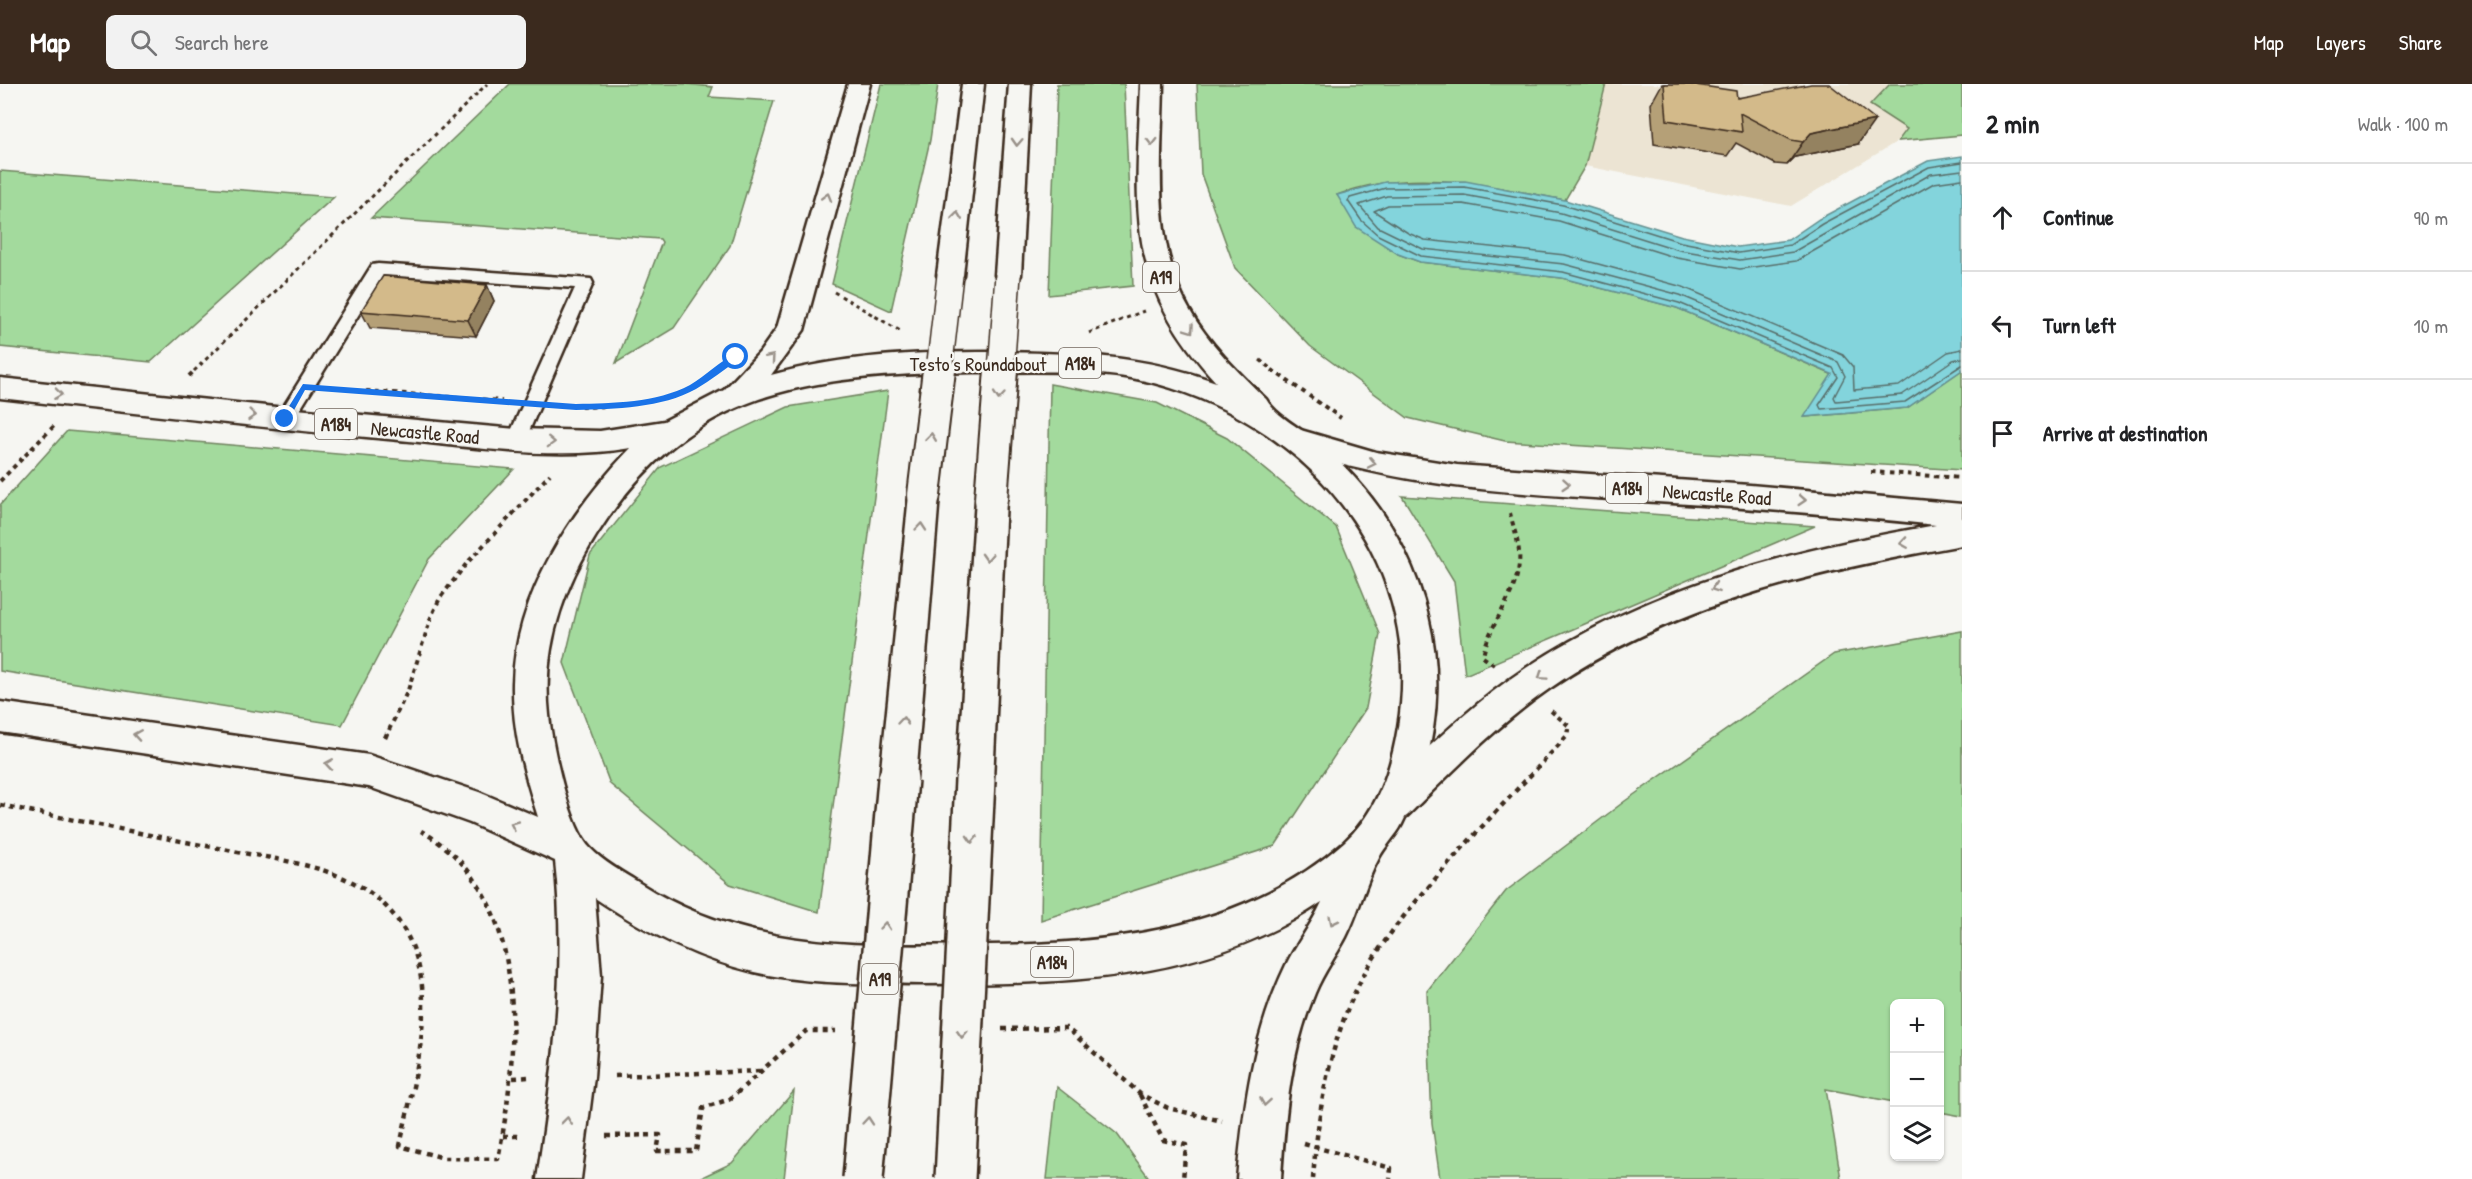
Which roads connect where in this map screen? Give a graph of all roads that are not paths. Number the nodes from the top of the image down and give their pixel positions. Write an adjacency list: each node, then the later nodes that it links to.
1 (859, 84): 6 (main road, one-way to 1)
2 (973, 84): 18 (main road, A19, one-way to 2, bridge)
3 (1020, 84): 19 (main road, one-way to 19, bridge)
4 (1152, 84): 9 (main road, A19, one-way to 9)
5 (0, 387): 7 (main road, Newcastle Road / A184, one-way to 7)
6 (730, 399): 8 (main road, Testo's Roundabout / A184); 9 (main road, Testo's Roundabout / A184)
7 (285, 419): 10 (main road, Newcastle Road / A184); 10 (lane)
8 (671, 430): 10 (main road, Newcastle Road / A184, one-way to 8); 16 (main road, Testo's Roundabout / A184)
9 (1288, 434): 11 (main road, Newcastle Road / A184, one-way to 11); 14 (main road, Testo's Roundabout / A184)
10 (516, 440)
11 (1962, 516)
12 (1962, 533): 14 (main road, A184, one-way to 14)
13 (0, 717): 16 (main road, A184, one-way to 13)
14 (1394, 804): 15 (main road, Testo's Roundabout / A184)
15 (1364, 848): 16 (main road, Testo's Roundabout / A184); 20 (main road, one-way to 20)
16 (571, 854): 17 (main road, one-way to 16)
17 (559, 1179)
18 (863, 1179)
19 (955, 1179)
20 (1259, 1179)

